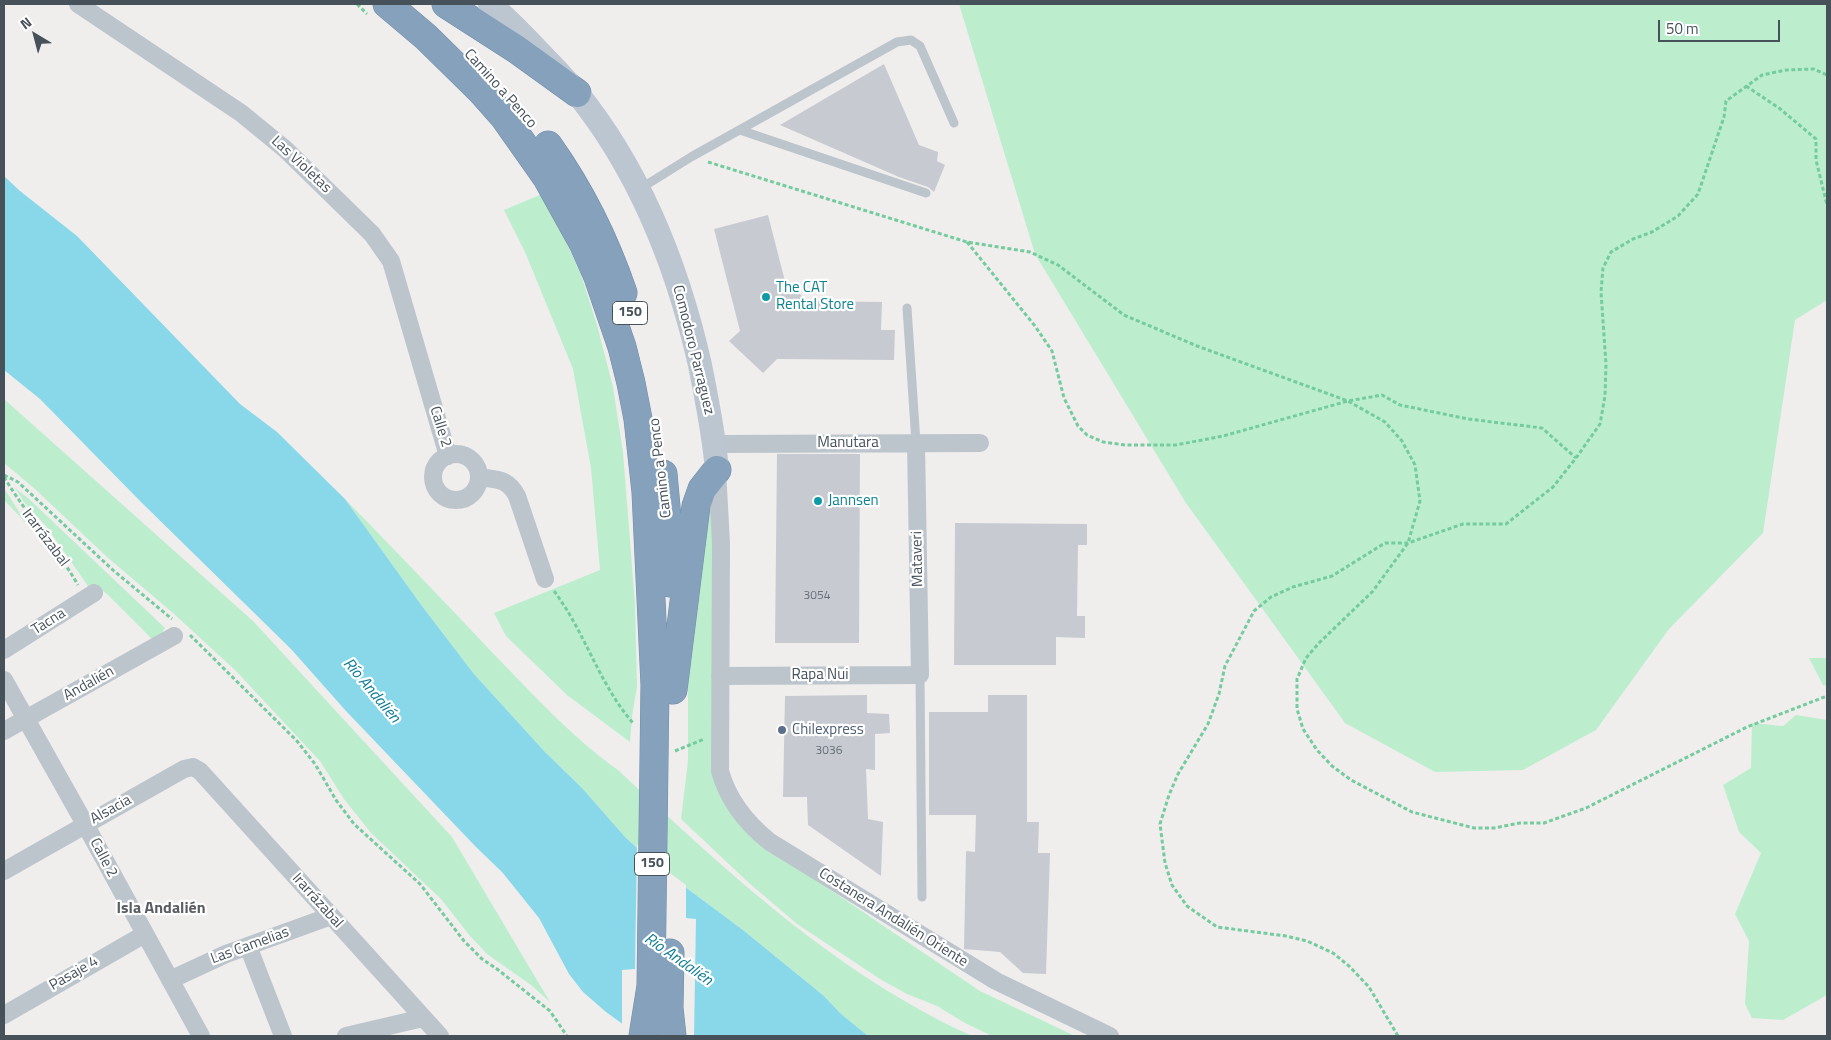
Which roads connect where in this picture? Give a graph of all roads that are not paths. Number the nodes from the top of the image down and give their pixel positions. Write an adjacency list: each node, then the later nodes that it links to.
1 (78, 4): 12 (street, Las Violetas)
2 (387, 4): 28 (highway, Camino a Penco / 150)
3 (415, 4): 25 (highway, Camino a Penco / 150)
4 (446, 4): 6 (highway)
5 (490, 4): 6 (street, Comodoro Parraguez)
6 (577, 93): 9 (street, Comodoro Parraguez)
7 (954, 123): 8 (lane)
8 (740, 130): 9 (lane); 10 (lane)
9 (638, 190): 16 (street, Comodoro Parraguez)
10 (926, 193)
11 (907, 308): 13 (lane)
12 (431, 399): 15 (street, Calle 2)
13 (916, 443): 14 (street, Manutara); 16 (street, Manutara); 22 (street, Mataveri)
14 (980, 443)
15 (456, 455): 17 (street); 17 (street)
16 (716, 457): 23 (street, Comodoro Parraguez); 25 (highway)
17 (479, 477): 18 (street)
18 (545, 579)
19 (90, 596): 21 (street, Tacna)
20 (179, 630): 26 (street, Andalién)
21 (4, 650)
22 (920, 675): 23 (street, Rapa Nui); 33 (lane)
23 (720, 676): 29 (street, Comodoro Parraguez)
24 (4, 680): 26 (street, Calle 2)
25 (673, 690): 28 (highway, Camino a Penco / 150)
26 (26, 719): 27 (street, Andalién); 31 (street, Calle 2)
27 (4, 731)
28 (669, 747): 44 (highway, Camino a Penco / 150); 45 (highway, Camino a Penco / 150)
29 (719, 756): 46 (street, Costanera Andalién Oriente)
30 (193, 767): 31 (street, Alsacia); 34 (street, Irarrázabal)
31 (85, 824): 32 (street, Alsacia); 35 (street, Calle 2)
32 (4, 871)
33 (922, 897)
34 (331, 916): 36 (street, Las Camelias); 39 (street, Irarrázabal)
35 (145, 934): 37 (street, Calle 2); 38 (street, Pasaje 4)
36 (248, 946): 37 (street, Las Camelias); 41 (street)
37 (170, 980): 40 (street, Calle 2)
38 (4, 1014)
39 (423, 1018): 42 (street); 43 (street, Irarrázabal)
40 (201, 1036)
41 (283, 1036)
42 (346, 1036)
43 (440, 1036)
44 (643, 1036)
45 (672, 1036)
46 (1110, 1036)

